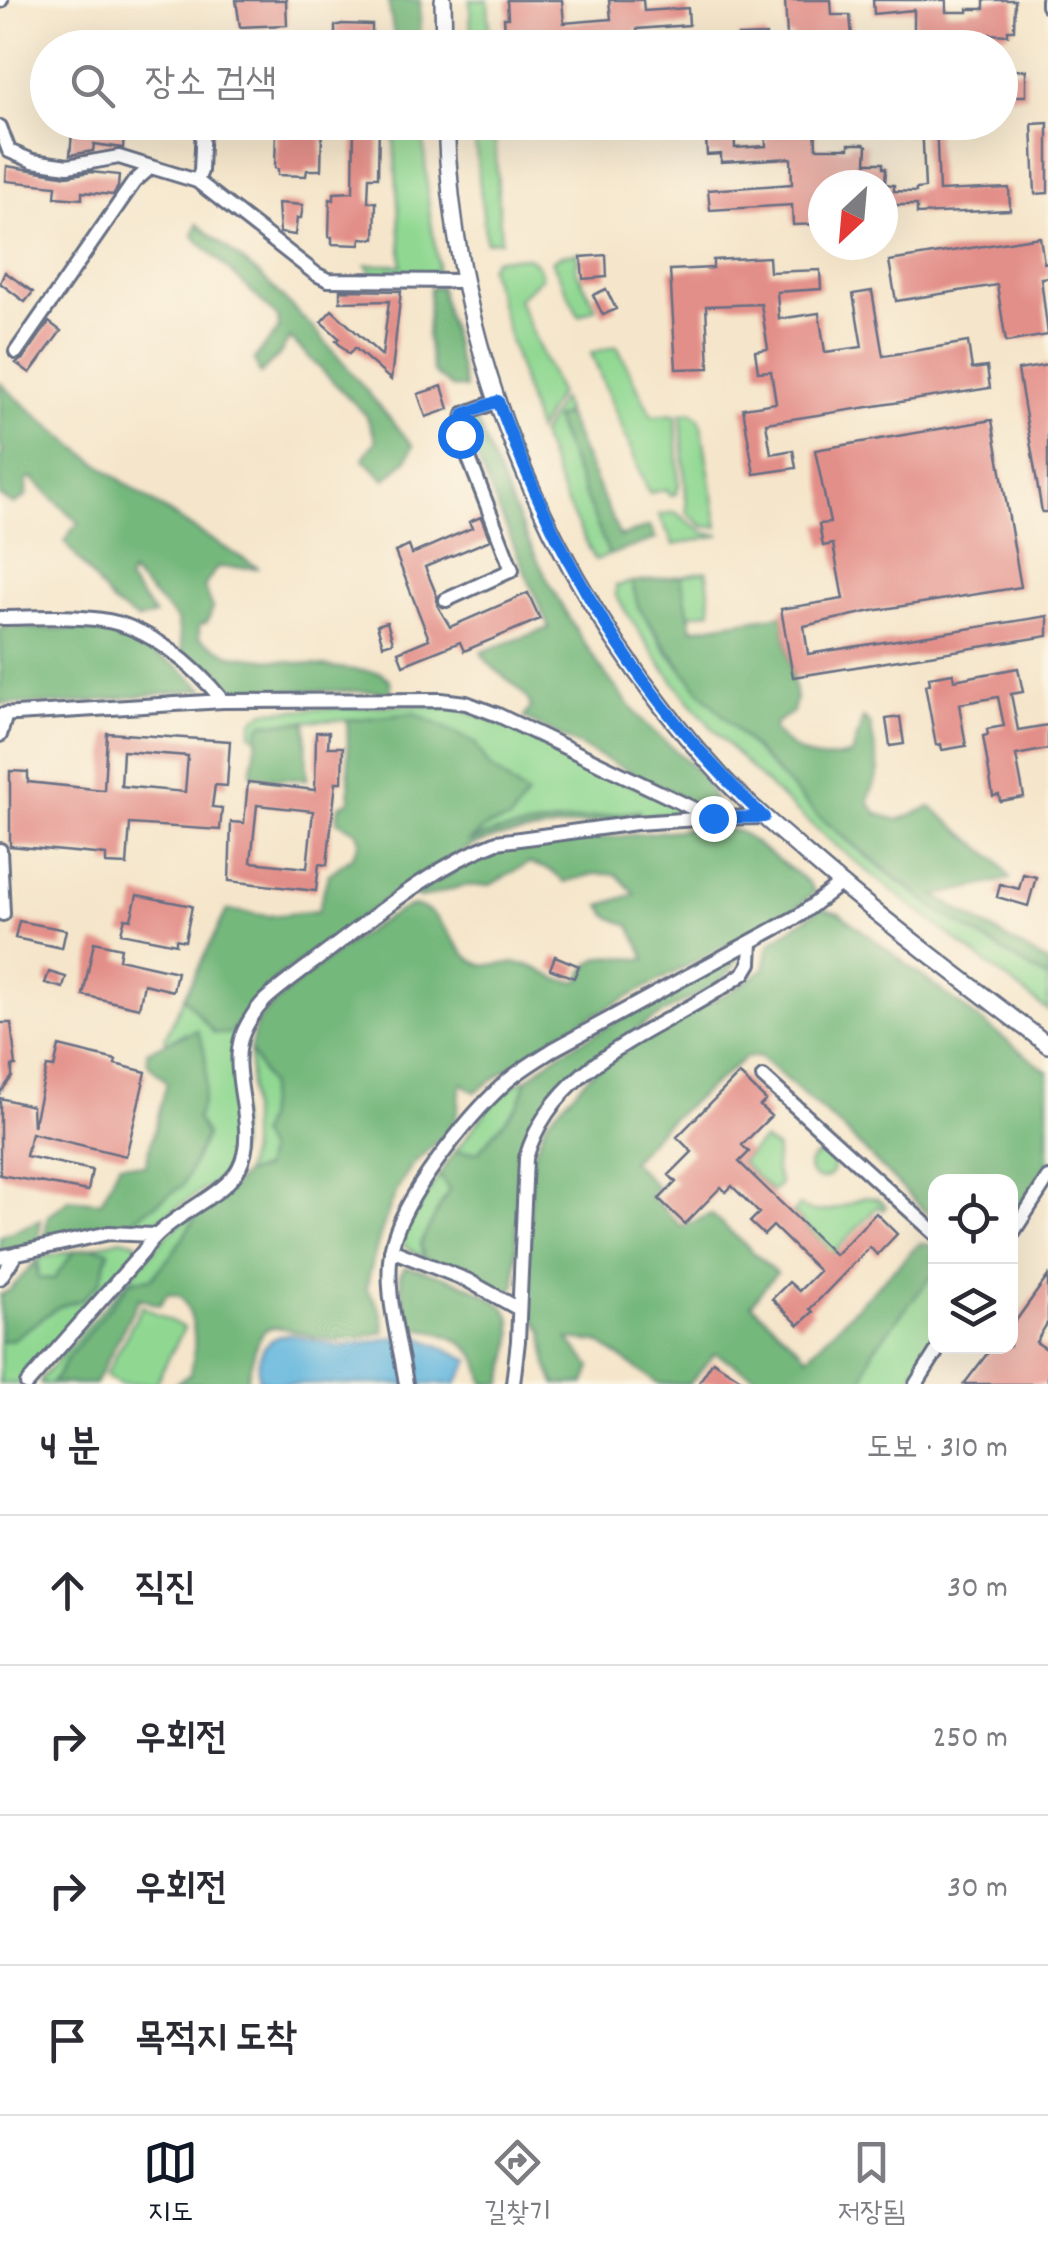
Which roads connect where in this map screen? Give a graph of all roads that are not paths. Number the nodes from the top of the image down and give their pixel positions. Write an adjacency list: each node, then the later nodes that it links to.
1 (443, 0): 2 (street)
2 (444, 30)
3 (0, 127): 6 (street)
4 (202, 140): 7 (street)
5 (447, 140): 8 (street)
6 (151, 168): 7 (street); 9 (street)
7 (197, 181): 8 (street)
8 (465, 281): 10 (street)
9 (16, 352)
10 (498, 401): 11 (street); 16 (street)
11 (446, 600)
12 (0, 618): 13 (street)
13 (223, 701): 14 (street); 17 (street)
14 (3, 715): 15 (street)
15 (0, 735)
16 (764, 817): 17 (street); 19 (street)
17 (713, 818): 27 (street)
18 (0, 850): 20 (street)
19 (840, 884): 21 (street); 22 (street)
20 (3, 914)
21 (752, 942): 28 (street); 32 (street)
22 (1048, 1046)
23 (763, 1077): 26 (street)
24 (1048, 1178): 25 (street)
25 (1018, 1225)
26 (928, 1227)
27 (153, 1235): 29 (street); 34 (street)
28 (391, 1250): 32 (street); 35 (street)
29 (17, 1253): 30 (street); 31 (street)
30 (0, 1257)
31 (0, 1278)
32 (519, 1309): 36 (street)
33 (935, 1354): 37 (street)
34 (28, 1384)
35 (406, 1384)
36 (512, 1384)
37 (916, 1384)

